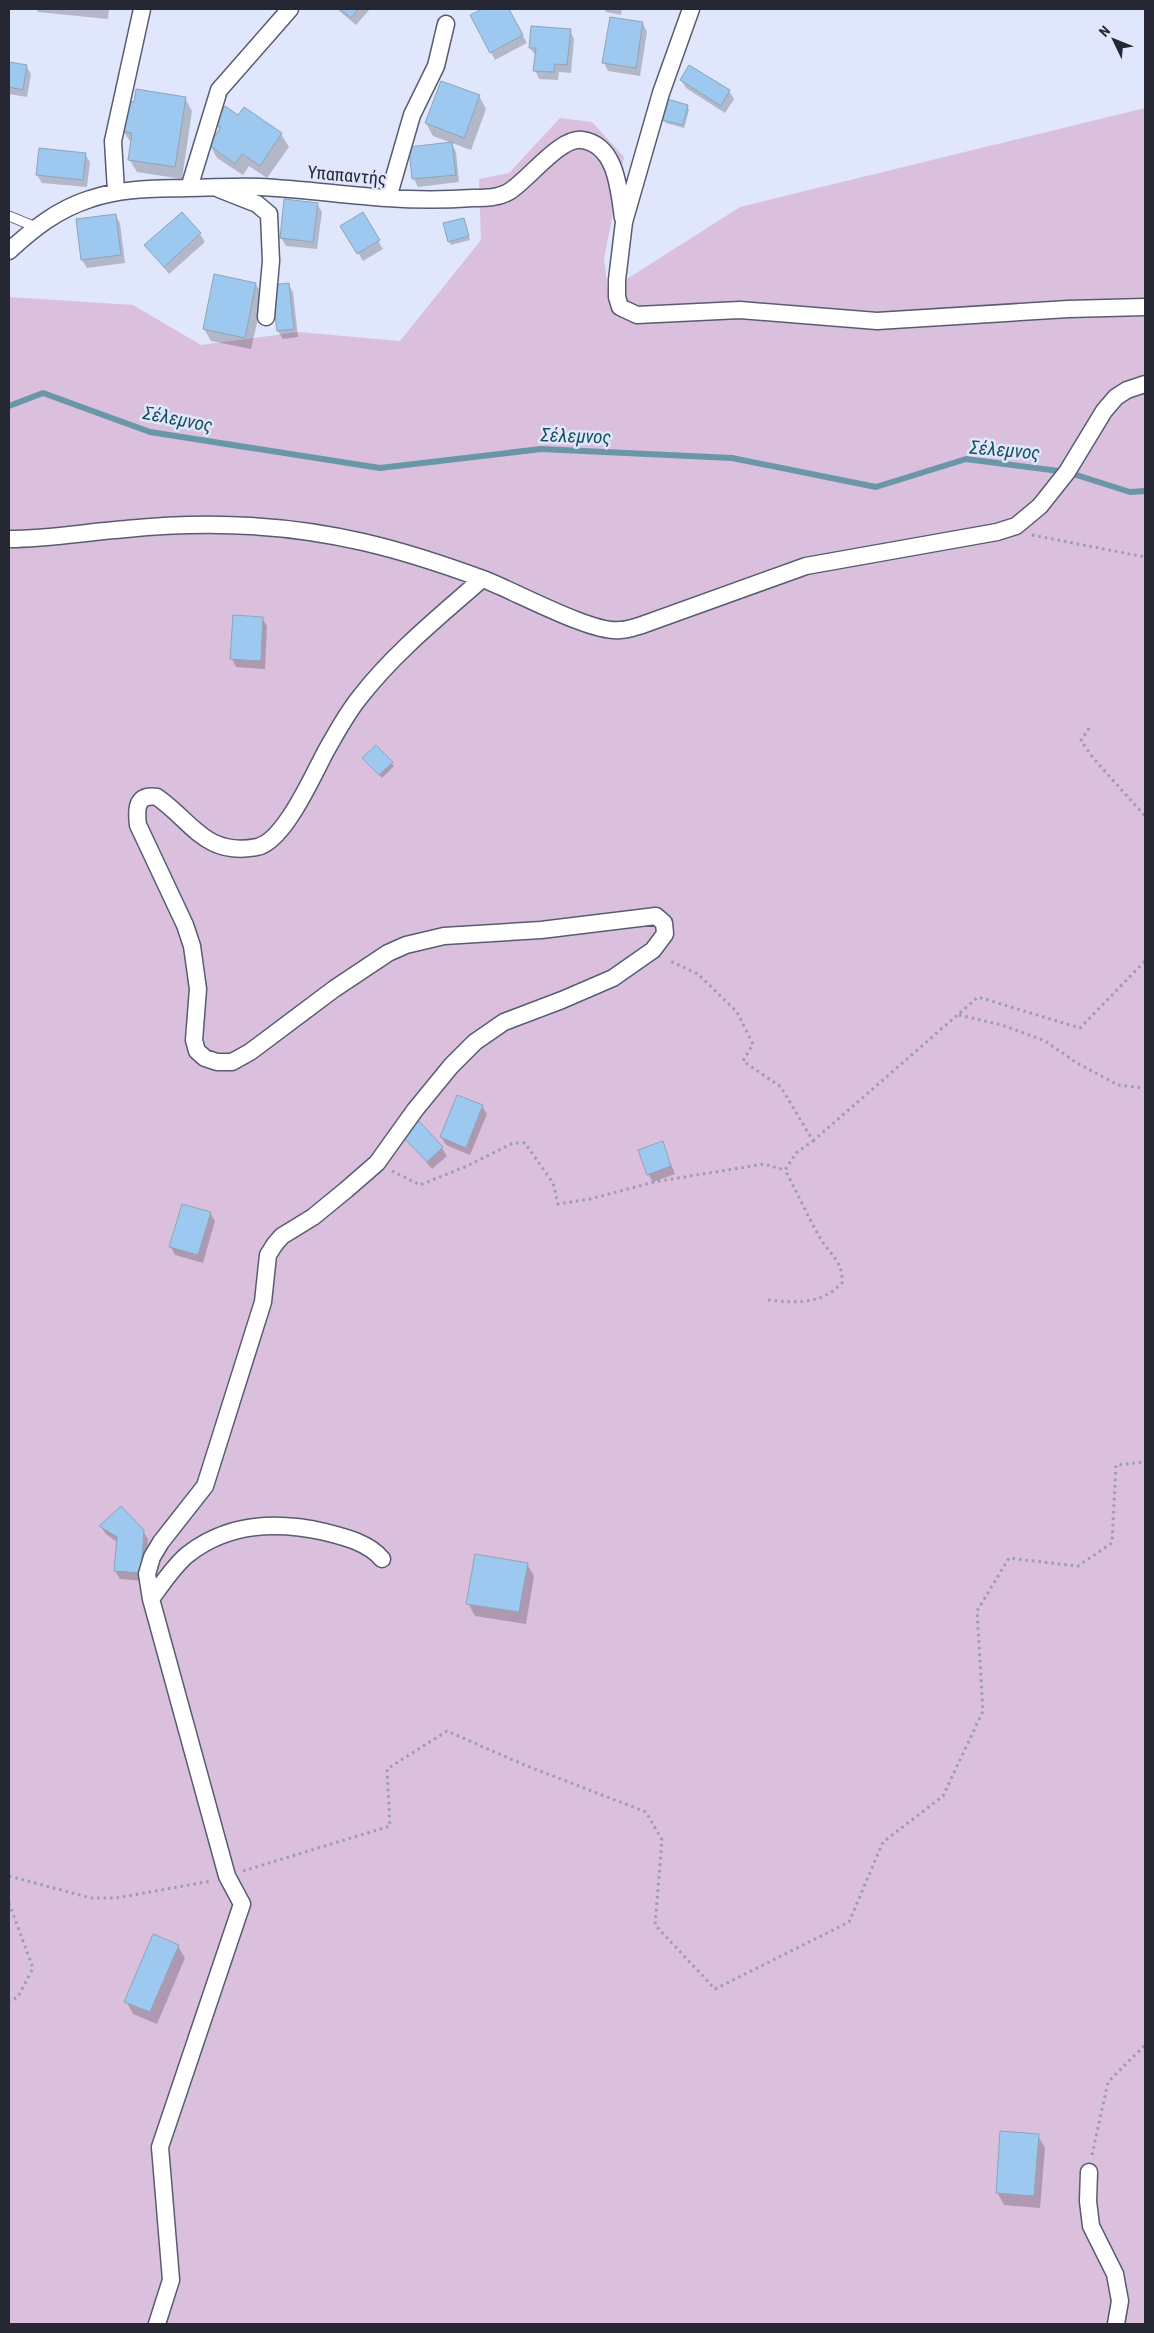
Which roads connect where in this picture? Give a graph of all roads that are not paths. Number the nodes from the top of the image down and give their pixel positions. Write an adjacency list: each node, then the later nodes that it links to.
1 (142, 9): 7 (street)
2 (290, 9): 6 (street)
3 (692, 9): 10 (street)
4 (446, 24): 8 (street)
5 (213, 187): 6 (street, Υπαπαντής); 8 (street, Υπαπαντής); 14 (street)
6 (188, 188): 7 (street, Υπαπαντής)
7 (116, 191): 11 (street, Υπαπαντής)
8 (388, 198): 10 (street, Υπαπαντής)
9 (9, 216): 11 (lane)
10 (624, 222): 13 (street)
11 (36, 226): 12 (street, Υπαπαντής)
12 (9, 251)
13 (1145, 307)
14 (266, 317)
15 (1145, 384): 17 (street)
16 (9, 539): 17 (street)
17 (482, 579): 19 (street)
18 (382, 1559): 19 (street)
19 (151, 1599): 21 (street)
20 (1089, 2172): 22 (street)
21 (157, 2324)
22 (1116, 2324)

